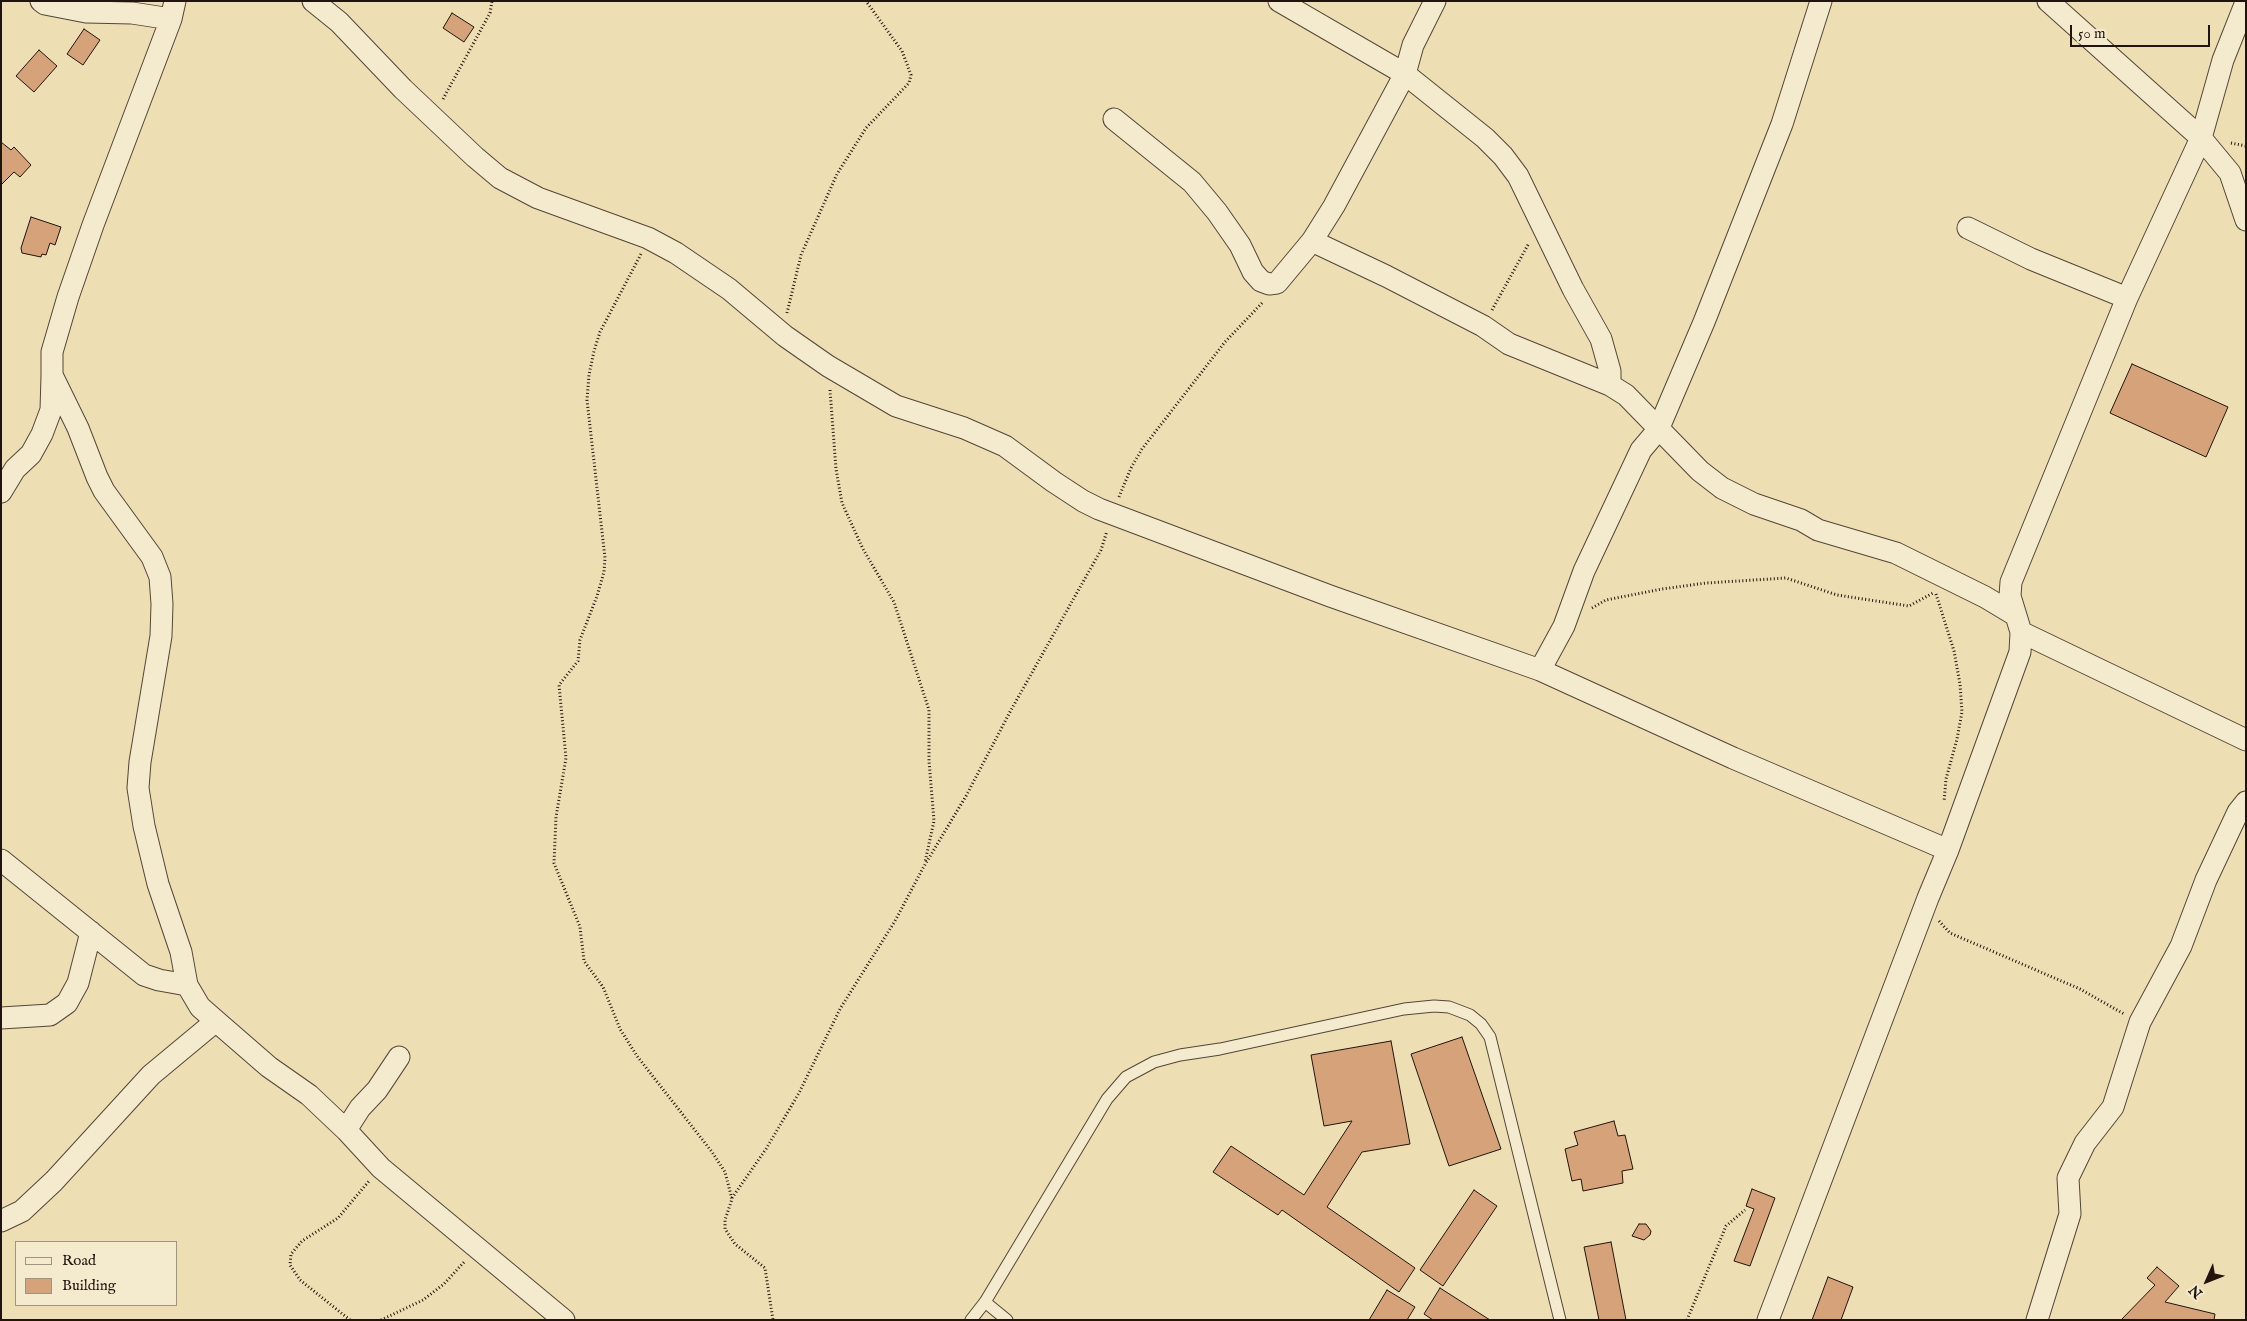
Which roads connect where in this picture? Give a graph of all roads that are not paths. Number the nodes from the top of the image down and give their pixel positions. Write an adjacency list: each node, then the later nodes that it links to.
1 (41, 1): 10 (street)
2 (149, 1): 10 (street)
3 (313, 1): 23 (street)
4 (1279, 1): 11 (street)
5 (1435, 1): 11 (street)
6 (1822, 1): 20 (street)
7 (2048, 1): 13 (street)
8 (2246, 2): 13 (street)
9 (173, 10): 10 (street); 18 (street)
10 (132, 13)
11 (1405, 74): 16 (street); 19 (street)
12 (1114, 118): 16 (street)
13 (2201, 138): 14 (street); 17 (street)
14 (2246, 220)
15 (1968, 228): 17 (street)
16 (1312, 241): 19 (street)
17 (2127, 298): 22 (street)
18 (52, 375): 21 (street); 29 (street)
19 (1610, 385): 20 (street)
20 (1658, 430): 22 (street); 23 (street)
21 (1, 492)
22 (2018, 624): 24 (street); 26 (street)
23 (1540, 670): 26 (street)
24 (2246, 740)
25 (2246, 802): 41 (street)
26 (1948, 850): 40 (street)
27 (1, 860): 28 (street)
28 (91, 932): 29 (street); 30 (street)
29 (187, 985): 31 (street)
30 (1, 1018)
31 (216, 1021): 33 (street); 34 (street)
32 (399, 1057): 33 (street)
33 (346, 1130): 36 (street)
34 (1, 1221)
35 (985, 1302): 37 (lane); 38 (lane); 39 (lane)
36 (564, 1320)
37 (970, 1320)
38 (1007, 1320)
39 (1560, 1320)
40 (1768, 1320)
41 (2037, 1320)

